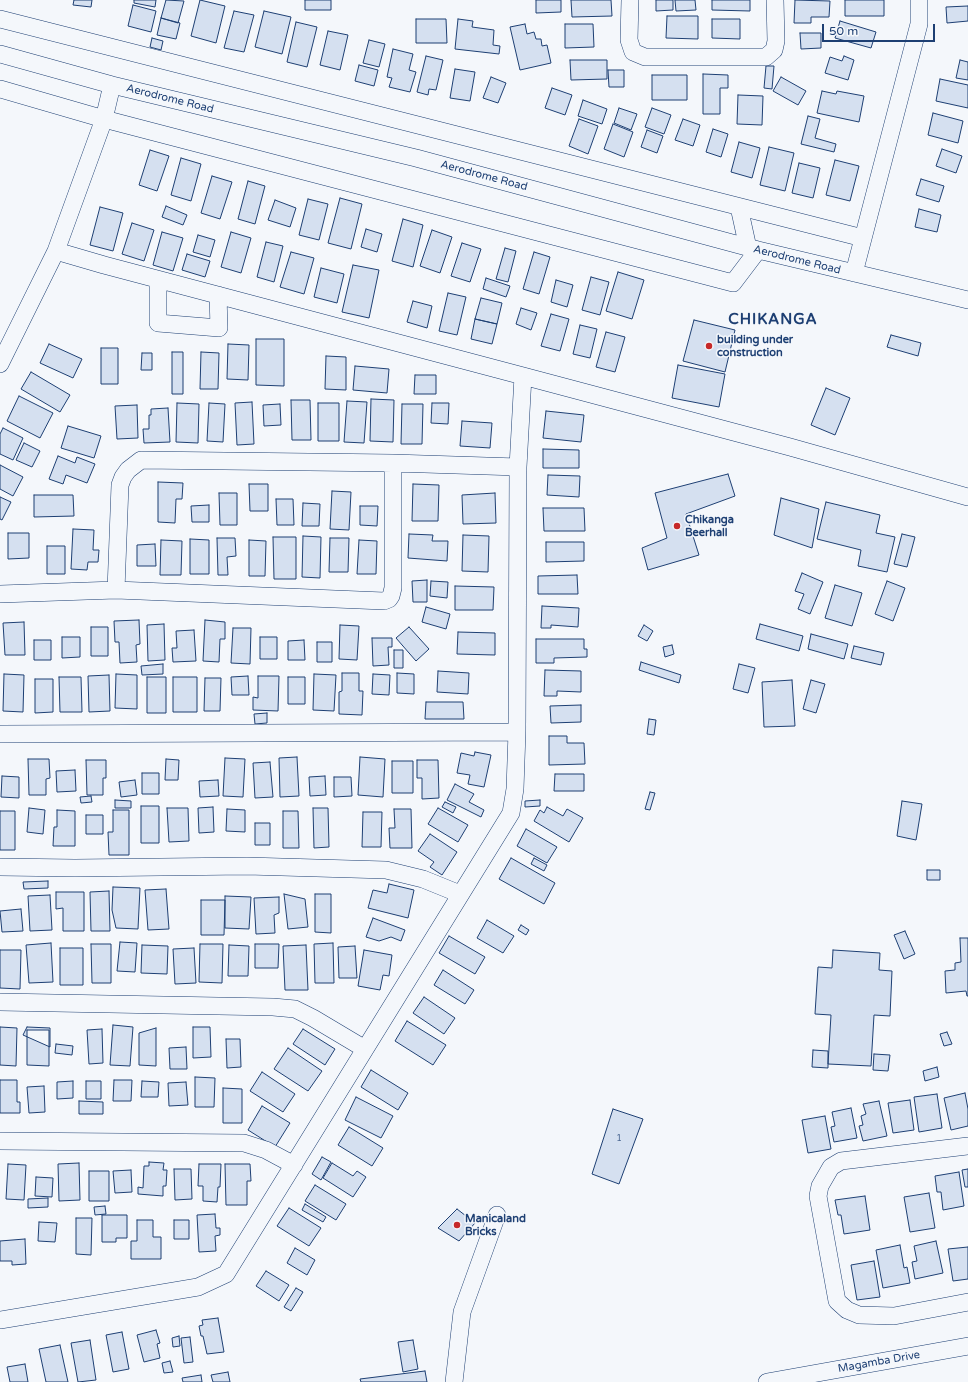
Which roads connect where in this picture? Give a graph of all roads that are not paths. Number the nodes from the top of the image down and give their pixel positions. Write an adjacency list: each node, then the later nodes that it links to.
1 (630, 0): 2 (street)
2 (775, 0)
3 (919, 0): 10 (street)
4 (0, 19): 9 (street)
5 (0, 54): 6 (street, Aerodrome Road)
6 (112, 85): 8 (street); 11 (street, Aerodrome Road)
7 (0, 89): 8 (street)
8 (104, 119): 11 (street); 12 (street)
9 (738, 207): 10 (street); 11 (street)
10 (863, 238): 13 (street)
11 (753, 249): 13 (street, Aerodrome Road)
12 (56, 251): 14 (street); 17 (street)
13 (854, 273): 16 (street, Aerodrome Road)
14 (158, 280): 15 (street); 15 (street)
15 (218, 295): 18 (street)
16 (968, 300)
17 (0, 364)
18 (523, 376): 20 (street); 21 (street)
19 (394, 463): 20 (street); 22 (street); 22 (street)
20 (518, 467): 24 (street)
21 (968, 497)
22 (116, 590): 23 (street)
23 (0, 594)
24 (517, 732): 25 (street); 27 (street)
25 (0, 734)
26 (0, 867): 27 (street)
27 (460, 894): 29 (street)
28 (0, 1002): 29 (street)
29 (365, 1049): 32 (street)
30 (0, 1141): 32 (street)
31 (968, 1146): 34 (street)
32 (294, 1165): 35 (street)
33 (497, 1215): 37 (street)
34 (968, 1302)
35 (0, 1320)
36 (968, 1346): 38 (street, Magamba Drive)
37 (454, 1382)
38 (767, 1382)

